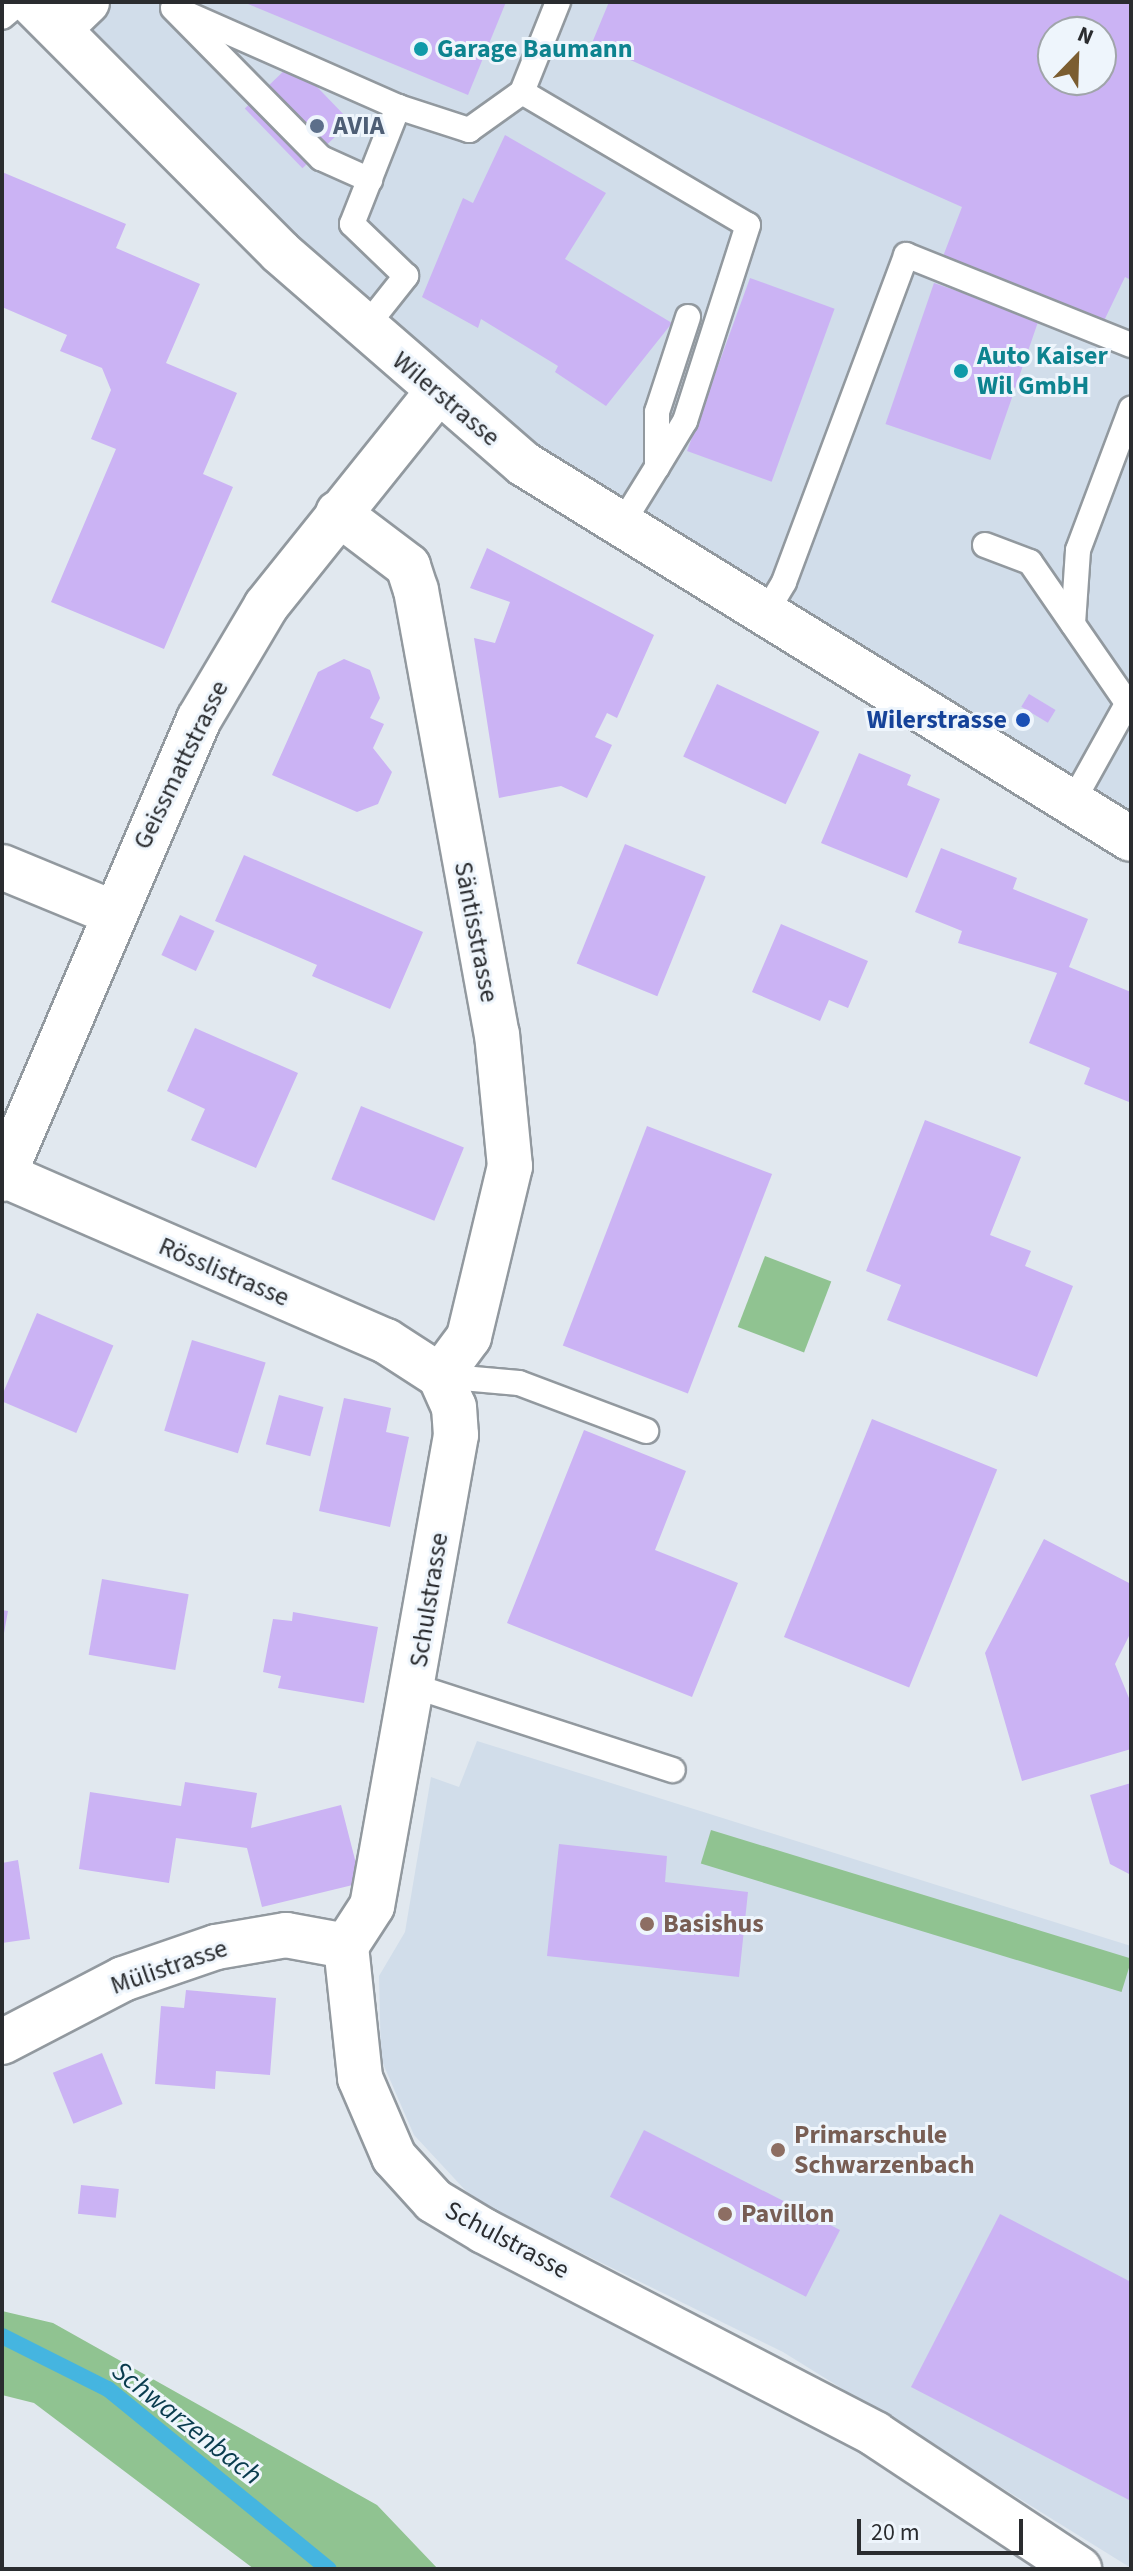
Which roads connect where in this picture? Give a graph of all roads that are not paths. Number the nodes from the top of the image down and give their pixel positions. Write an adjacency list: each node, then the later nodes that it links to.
1 (20, 2): 5 (lane)
2 (558, 2): 6 (lane)
3 (166, 5): 7 (lane); 8 (lane)
4 (59, 11): 10 (street, Wilerstrasse)
5 (2, 17)
6 (522, 92): 7 (lane); 14 (lane)
7 (398, 107): 8 (lane)
8 (370, 180): 10 (lane)
9 (688, 317): 14 (lane)
10 (364, 329): 12 (street, Wilerstrasse)
11 (1131, 345): 18 (lane)
12 (436, 394): 15 (street, Geissmattstrasse); 16 (street, Wilerstrasse)
13 (1131, 409): 19 (lane)
14 (657, 467): 16 (lane)
15 (338, 513): 24 (street, Geissmattstrasse); 26 (street, Säntisstrasse)
16 (620, 527): 18 (street, Wilerstrasse)
17 (985, 545): 19 (lane)
18 (765, 614): 21 (street, Wilerstrasse)
19 (1073, 624): 20 (lane)
20 (1130, 700): 21 (lane)
21 (1072, 803): 22 (street, Wilerstrasse)
22 (1131, 839)
23 (2, 867): 24 (street)
24 (111, 912): 25 (street, Geissmattstrasse)
25 (3, 1177): 26 (street, Rösslistrasse)
26 (440, 1376): 27 (lane); 28 (street, Schulstrasse)
27 (646, 1431)
28 (414, 1686): 29 (lane); 30 (street, Schulstrasse)
29 (673, 1770)
30 (346, 1946): 31 (street, Mülistrasse); 32 (street, Schulstrasse)
31 (2, 2042)
32 (1079, 2569)

